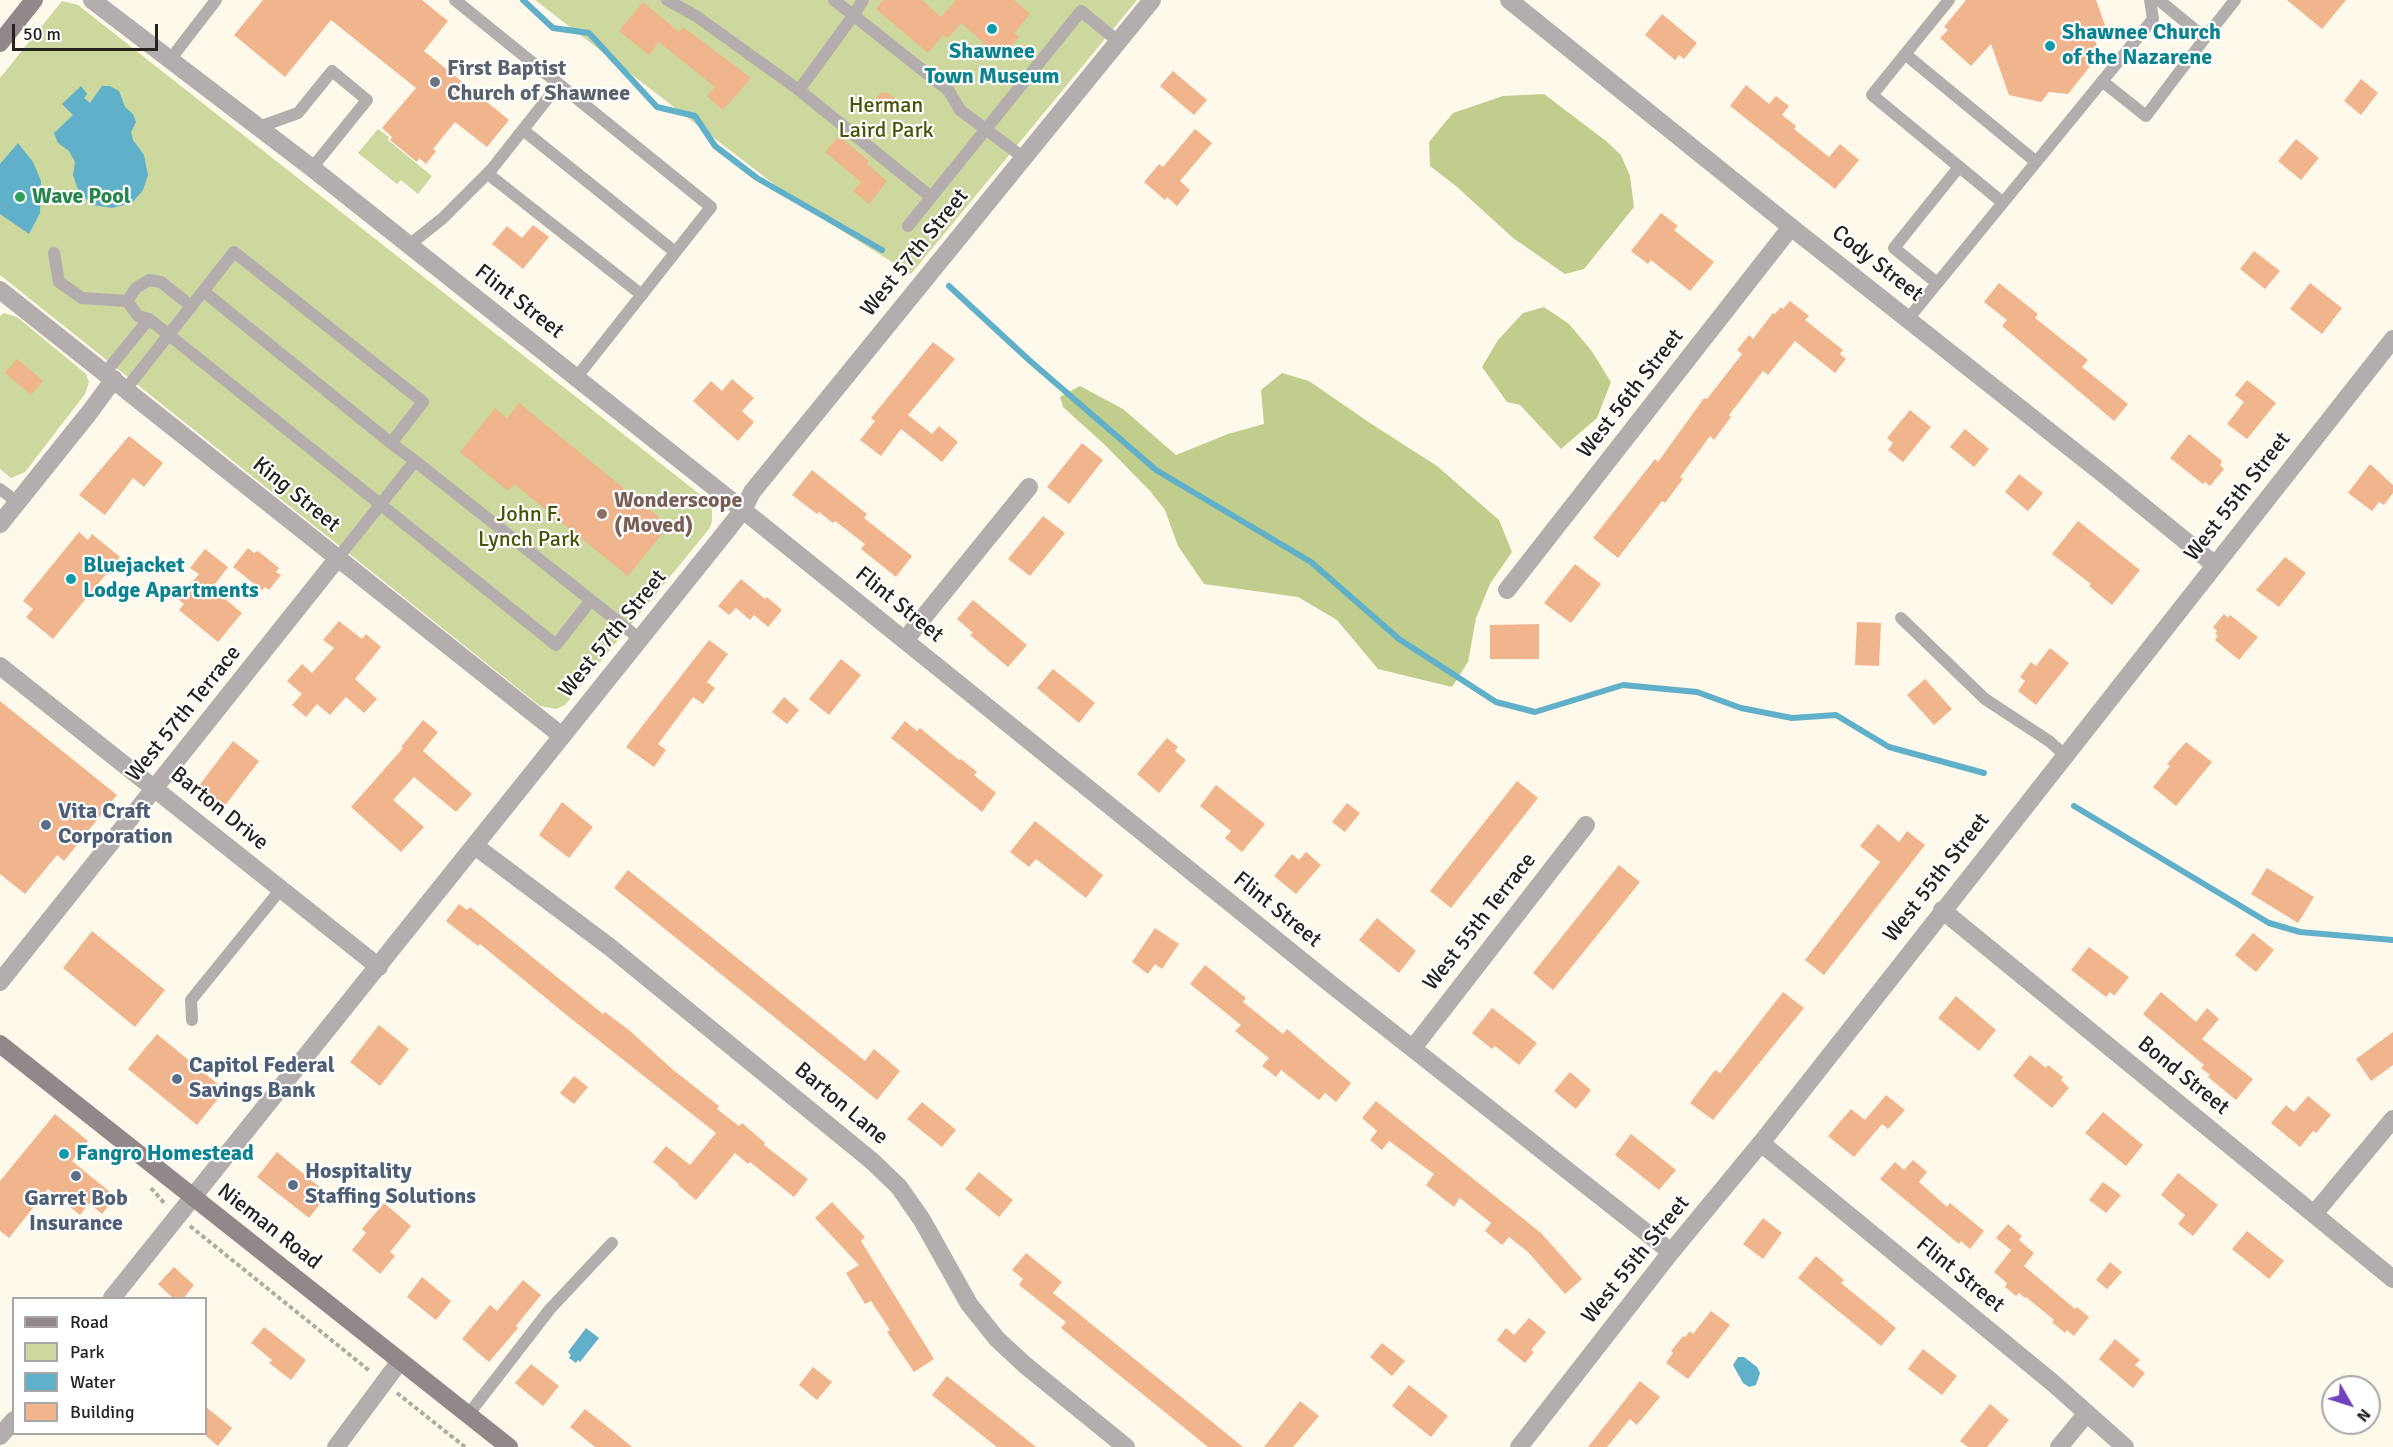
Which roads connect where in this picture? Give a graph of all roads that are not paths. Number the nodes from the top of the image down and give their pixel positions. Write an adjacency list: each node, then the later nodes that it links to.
1 (34, 0): 17 (main road)
2 (92, 0): 19 (street, Flint Street)
3 (216, 0): 19 (lane)
4 (455, 0): 21 (lane)
5 (667, 0): 22 (lane)
6 (834, 0): 14 (lane)
7 (863, 0): 14 (lane)
8 (1152, 0): 16 (street, West 57th Street)
9 (1509, 0): 34 (street, Cody Street)
10 (1949, 0): 18 (lane)
11 (2150, 0): 20 (lane)
12 (2158, 0): 15 (lane)
13 (2235, 0): 15 (lane)
14 (853, 16): 22 (lane); 25 (lane)
15 (2205, 38): 20 (lane)
16 (1119, 42): 25 (lane); 26 (street, West 57th Street)
17 (0, 43)
18 (1905, 54): 27 (lane); 28 (lane)
19 (169, 61): 23 (street, Flint Street)
20 (2102, 81): 27 (lane)
21 (559, 84): 24 (lane); 36 (lane)
22 (799, 90): 31 (lane)
23 (259, 127): 29 (street, Flint Street); 29 (lane)
24 (523, 130): 30 (lane); 36 (lane)
25 (986, 130): 26 (lane); 31 (lane)
26 (1024, 158): 56 (street, West 57th Street)
27 (2035, 161): 32 (lane)
28 (1959, 167): 32 (lane); 38 (lane)
29 (312, 168): 35 (street, Flint Street)
30 (488, 174): 35 (lane); 41 (lane)
31 (931, 197): 33 (lane)
32 (2002, 202): 38 (lane)
33 (908, 226)
34 (1791, 227): 45 (street, Cody Street); 60 (street, West 56th Street)
35 (409, 245): 48 (street, Flint Street)
36 (675, 252): 41 (lane)
37 (54, 253): 42 (lane)
38 (1937, 283): 45 (lane)
39 (203, 291): 43 (lane); 50 (lane); 50 (lane)
40 (1, 293): 49 (street, King Street)
41 (642, 295): 48 (lane)
42 (127, 301): 43 (lane); 44 (lane)
43 (191, 306): 46 (lane)
44 (148, 319): 46 (lane); 49 (lane)
45 (1908, 319): 59 (street, Cody Street)
46 (168, 335): 49 (lane); 55 (lane)
47 (2393, 339): 59 (street, West 55th Street)
48 (576, 378): 56 (street, Flint Street)
49 (115, 380): 54 (street); 58 (street, King Street)
50 (391, 443): 51 (lane)
51 (415, 461): 55 (lane); 61 (lane)
52 (1029, 487): 64 (street)
53 (0, 489): 54 (lane)
54 (17, 502): 57 (street)
55 (380, 505): 58 (lane); 61 (lane)
56 (743, 510): 63 (street, West 57th Street); 64 (street, Flint Street)
57 (0, 524)
58 (337, 559): 66 (street, King Street); 68 (street, West 57th Terrace)
59 (2215, 565): 67 (street, West 55th Street)
60 (1508, 590)
61 (591, 600): 63 (lane)
62 (1901, 618): 67 (lane)
63 (640, 639): 66 (street, West 57th Street)
64 (905, 640): 77 (street, Flint Street)
65 (0, 666): 68 (street, Barton Drive)
66 (562, 736): 70 (street, West 57th Street)
67 (2065, 755): 72 (street, West 55th Street)
68 (155, 788): 71 (street, Barton Drive); 74 (street, West 57th Terrace)
69 (1586, 825): 77 (street, West 55th Terrace)
70 (475, 846): 73 (street, West 57th Street); 91 (street, Barton Lane)
71 (281, 889): 73 (street, Barton Drive); 75 (lane)
72 (1942, 910): 79 (street, West 55th Street); 81 (street, Bond Street)
73 (379, 967): 80 (street, West 57th Street)
74 (0, 982)
75 (192, 1020)
76 (0, 1044): 80 (main road, Nieman Road)
77 (1413, 1048): 83 (street, Flint Street)
78 (2393, 1119): 81 (street)
79 (1761, 1143): 83 (street, West 55th Street); 87 (street, Flint Street)
80 (193, 1199): 85 (street, West 57th Street); 86 (main road, Nieman Road)
81 (2314, 1214): 84 (street, Bond Street)
82 (612, 1243): 88 (lane)
83 (1671, 1252): 92 (street, West 55th Street)
84 (2393, 1279)
85 (114, 1297)
86 (400, 1361): 88 (main road, Nieman Road); 89 (street)
87 (2087, 1413): 93 (street); 94 (street, Flint Street)
88 (468, 1415): 90 (main road, Nieman Road)
89 (336, 1447)
90 (509, 1447)
91 (1126, 1447)
92 (1519, 1447)
93 (2059, 1447)
94 (2125, 1447)

